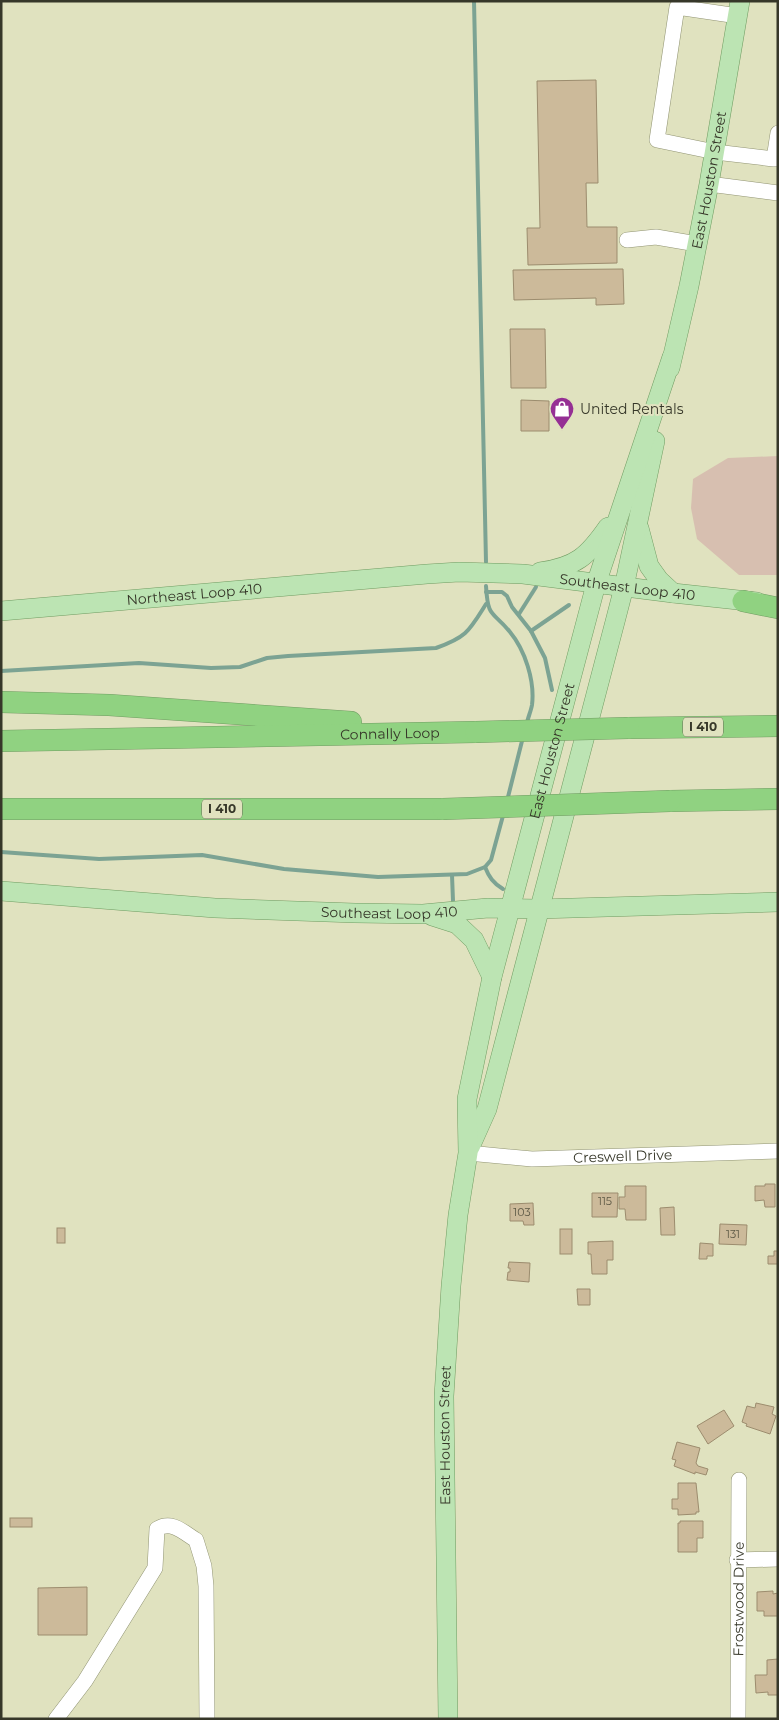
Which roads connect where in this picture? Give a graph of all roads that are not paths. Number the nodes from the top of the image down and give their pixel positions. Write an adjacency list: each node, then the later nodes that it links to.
1 (739, 8): 4 (main road, East Houston Street); 4 (street)
2 (778, 133): 3 (street)
3 (777, 149): 4 (street)
4 (715, 152): 5 (main road, East Houston Street)
5 (709, 184): 6 (street); 8 (main road, East Houston Street)
6 (778, 193)
7 (627, 240): 8 (street)
8 (697, 244): 9 (main road, East Houston Street)
9 (672, 357): 10 (main road, East Houston Street); 11 (main road, East Houston Street)
10 (622, 508): 12 (main road); 14 (main road, East Houston Street)
11 (638, 521): 15 (main road, East Houston Street); 16 (main road)
12 (523, 574): 13 (main road, Southeast Loop 410); 14 (main road, Southeast Loop 410)
13 (387, 577): 20 (main road, Northeast Loop 410)
14 (596, 584): 15 (main road, Southeast Loop 410); 29 (main road, East Houston Street)
15 (624, 587): 16 (main road, Southeast Loop 410); 30 (main road, East Houston Street)
16 (673, 593): 17 (main road, Southeast Loop 410)
17 (743, 601): 18 (main road, Southeast Loop 410); 19 (highway)
18 (778, 602)
19 (778, 608)
20 (1, 611)
21 (1, 702): 23 (highway)
22 (778, 726): 23 (highway, Connally Loop / I 410, bridge)
23 (383, 734): 24 (highway, Connally Loop / I 410)
24 (1, 741)
25 (778, 799): 26 (highway, I 410, bridge)
26 (1, 809)
27 (1, 891): 31 (main road, Southeast Loop 410)
28 (778, 902): 30 (main road, Southeast Loop 410)
29 (510, 908): 30 (main road, Southeast Loop 410); 31 (main road, Southeast Loop 410); 32 (main road, East Houston Street)
30 (538, 909): 34 (main road, East Houston Street)
31 (424, 914): 32 (main road)
32 (492, 977): 34 (main road, East Houston Street)
33 (778, 1151): 34 (street, Creswell Drive)
34 (468, 1153): 40 (main road, East Houston Street)
35 (739, 1480): 37 (street, Frostwood Drive)
36 (778, 1559): 37 (street)
37 (737, 1560): 41 (street, Frostwood Drive)
38 (56, 1719): 39 (street)
39 (207, 1719)
40 (448, 1719)
41 (738, 1719)

